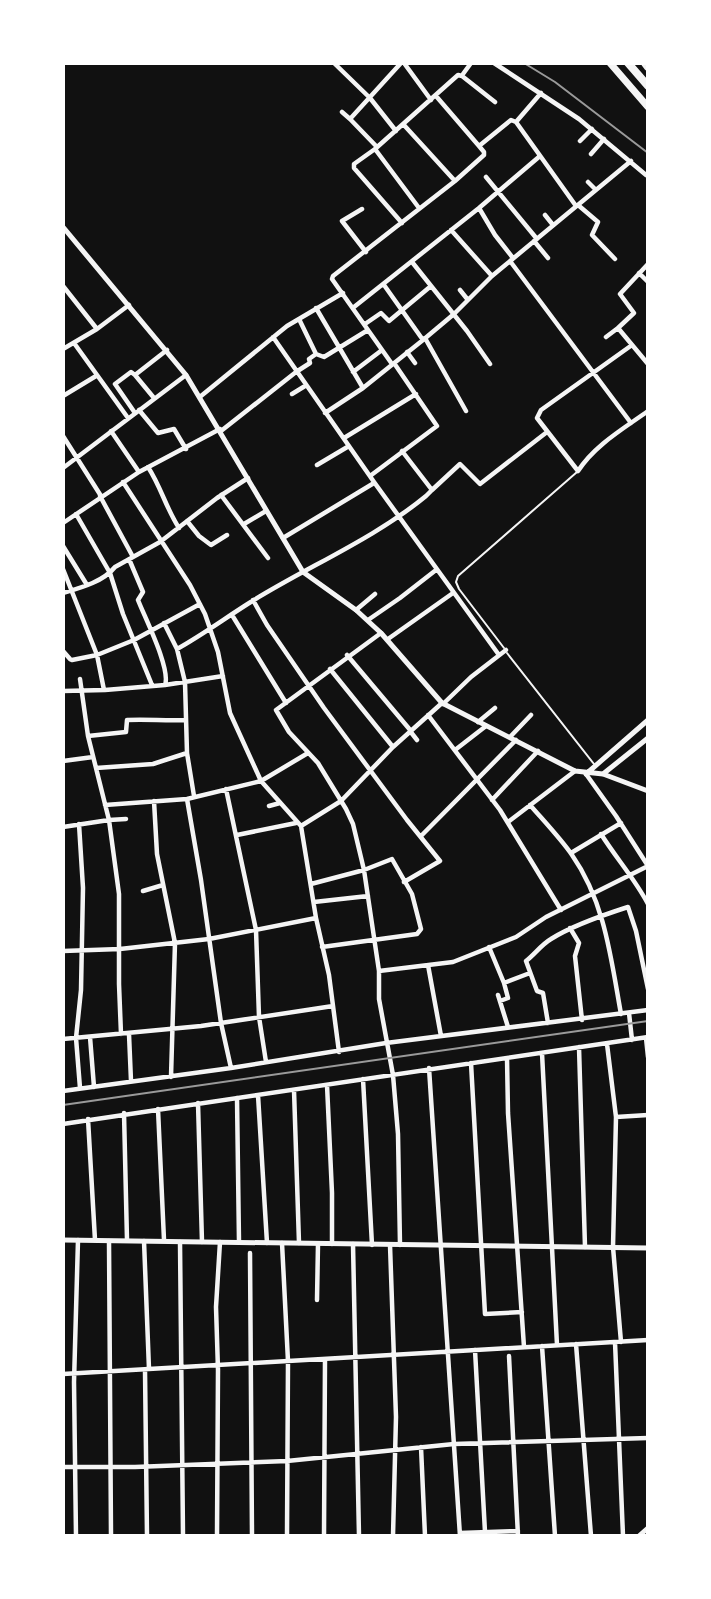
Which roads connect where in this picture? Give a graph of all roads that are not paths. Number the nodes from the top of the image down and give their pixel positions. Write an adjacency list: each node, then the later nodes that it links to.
1 (334, 63): 10 (street)
2 (402, 63): 10 (street); 11 (street)
3 (471, 63): 7 (street)
4 (495, 63): 9 (street)
5 (610, 63): 13 (highway)
6 (628, 63): 8 (highway)
7 (463, 74)
8 (648, 87)
9 (541, 93): 16 (street); 18 (street)
10 (370, 97): 15 (street); 19 (street)
11 (433, 98): 12 (street); 17 (street); 22 (street)
12 (495, 102)
13 (648, 107)
14 (342, 112): 15 (street)
15 (350, 119): 23 (street)
16 (516, 122): 22 (street); 25 (street)
17 (403, 124): 19 (street); 29 (street)
18 (592, 129): 20 (street); 21 (street)
19 (396, 131): 23 (street)
20 (604, 139): 24 (street); 26 (street)
21 (580, 141)
22 (479, 146): 29 (street)
23 (376, 148): 34 (street); 38 (street)
24 (591, 154)
25 (540, 156): 32 (street); 33 (street)
26 (631, 161): 27 (street); 31 (street)
27 (646, 175)
28 (486, 177): 32 (street)
29 (455, 181): 34 (street)
30 (588, 182): 31 (street)
31 (596, 190): 33 (street)
32 (497, 192): 35 (street); 42 (street)
33 (577, 205): 39 (street); 46 (street)
34 (419, 208): 38 (street)
35 (479, 208): 41 (street); 45 (street)
36 (362, 209): 43 (street)
37 (545, 215): 39 (street)
38 (402, 223): 43 (street)
39 (553, 225): 42 (street)
40 (63, 227): 58 (street)
41 (451, 230): 47 (street); 50 (street)
42 (535, 240): 44 (street); 45 (street)
43 (366, 252): 56 (street)
44 (548, 258)
45 (512, 259): 50 (street); 85 (street)
46 (615, 259)
47 (412, 262): 52 (street); 54 (street)
48 (648, 264): 49 (street)
49 (639, 273): 51 (street); 65 (street)
50 (492, 276): 57 (street)
51 (648, 282)
52 (384, 285): 59 (street); 61 (street)
53 (63, 286): 66 (street)
54 (431, 286): 61 (street); 62 (street)
55 (460, 290): 57 (street)
56 (343, 293): 59 (street); 60 (street)
57 (468, 300): 62 (street)
58 (129, 305): 66 (street); 75 (street)
59 (354, 307): 64 (street)
60 (316, 308): 63 (street); 74 (street)
61 (401, 309): 64 (street); 70 (street)
62 (454, 314): 70 (street); 81 (street)
63 (299, 319): 68 (street); 78 (street)
64 (365, 324): 67 (street)
65 (618, 328): 69 (street); 72 (street)
66 (97, 329): 71 (street)
67 (369, 329): 74 (street); 76 (street)
68 (273, 337): 83 (street); 94 (street)
69 (606, 337)
70 (424, 339): 77 (street); 97 (street)
71 (74, 342): 73 (street); 88 (street)
72 (632, 345): 82 (street); 85 (street)
73 (64, 347)
74 (338, 348): 78 (street); 84 (street)
75 (167, 350): 86 (street); 87 (street)
76 (382, 350): 79 (street); 84 (street)
77 (407, 352): 79 (street); 80 (street)
78 (316, 354): 83 (street)
79 (393, 363): 90 (street); 92 (street)
80 (415, 363)
81 (490, 363)
82 (648, 364)
83 (296, 372): 89 (street); 102 (street)
84 (353, 372): 90 (street)
85 (593, 372): 101 (street); 104 (street)
86 (135, 375): 95 (street); 96 (street)
87 (186, 375): 94 (street); 95 (street)
88 (96, 376): 93 (street); 100 (street)
89 (305, 386): 91 (street); 99 (street)
90 (363, 388): 99 (street)
91 (292, 394)
92 (416, 394): 106 (street); 109 (street)
93 (63, 396)
94 (201, 396): 102 (street)
95 (154, 398): 96 (street)
96 (137, 411): 100 (street); 108 (street)
97 (466, 411)
98 (648, 411): 101 (street)
99 (325, 413): 106 (street)
100 (128, 418): 103 (street)
101 (631, 423): 114 (street)
102 (221, 430): 108 (street); 117 (street)
103 (111, 431): 110 (street); 115 (street)
104 (547, 432): 114 (street); 120 (street)
105 (63, 436): 110 (street)
106 (344, 438): 107 (street)
107 (349, 446): 111 (street); 116 (street)
108 (186, 449): 112 (street)
109 (402, 451): 116 (street); 120 (street)
110 (77, 457): 113 (street); 122 (street)
111 (317, 465)
112 (148, 467): 115 (street); 129 (street)
113 (63, 468)
114 (578, 471): 157 (lane)
115 (139, 472): 118 (street)
116 (370, 476): 119 (street)
117 (248, 478): 121 (street); 123 (street)
118 (123, 482): 122 (street); 132 (street)
119 (374, 482): 125 (street); 131 (street)
120 (432, 491): 125 (street)
121 (221, 495): 126 (street); 128 (street)
122 (100, 496): 124 (street); 134 (street)
123 (266, 510): 128 (street); 131 (street)
124 (76, 514): 127 (street); 139 (street)
125 (398, 515): 137 (street); 138 (street)
126 (187, 522): 129 (street); 130 (street)
127 (63, 523)
128 (244, 524): 135 (street)
129 (179, 528): 132 (street)
130 (227, 535)
131 (282, 539): 138 (street)
132 (160, 542): 134 (street); 146 (street)
133 (63, 545): 140 (street)
134 (131, 558): 139 (street); 152 (street)
135 (268, 558)
136 (63, 569): 141 (street)
137 (436, 570): 143 (street); 149 (street)
138 (303, 572): 145 (street); 147 (street)
139 (110, 573): 140 (street); 155 (street)
140 (87, 585): 141 (street)
141 (73, 590): 142 (street); 158 (street)
142 (63, 593)
143 (453, 593): 154 (street); 157 (street)
144 (375, 594): 147 (street)
145 (253, 600): 148 (street); 167 (street)
146 (200, 604): 150 (street); 151 (street)
147 (356, 610): 149 (street)
148 (232, 615): 151 (street); 171 (street)
149 (368, 620): 153 (street)
150 (164, 623): 152 (street); 156 (street)
151 (211, 630): 156 (street); 162 (street)
152 (152, 631): 155 (street); 166 (street)
153 (381, 632): 154 (street); 159 (street)
154 (388, 639): 172 (street)
155 (134, 640): 158 (street); 165 (street)
156 (177, 649): 164 (street)
157 (503, 653): 172 (street); 192 (lane)
158 (97, 655): 160 (street); 168 (street)
159 (347, 655): 161 (street); 180 (street)
160 (67, 656)
161 (330, 669): 167 (street); 185 (street)
162 (223, 676): 164 (street); 199 (street)
163 (80, 679): 170 (street)
164 (185, 682): 166 (street); 176 (street)
165 (152, 685): 166 (street); 168 (street)
166 (166, 685)
167 (309, 685): 171 (street); 194 (street)
168 (104, 690): 170 (street)
169 (63, 691): 170 (street)
170 (83, 691): 181 (street)
171 (286, 703): 189 (street)
172 (442, 703): 174 (street); 178 (street)
173 (495, 708): 178 (street)
174 (428, 715): 180 (street); 186 (street)
175 (531, 715): 183 (street)
176 (186, 720): 181 (street); 188 (street)
177 (648, 720): 192 (street)
178 (478, 722): 179 (street)
179 (486, 726): 183 (street); 186 (street)
180 (410, 731): 184 (street); 185 (street)
181 (89, 736): 190 (street)
182 (648, 738): 197 (street)
183 (513, 739): 187 (street); 198 (street)
184 (417, 740)
185 (393, 747): 194 (street)
186 (455, 750): 198 (street)
187 (538, 751): 195 (street); 204 (street)
188 (187, 753): 193 (street); 202 (street)
189 (308, 753): 199 (street); 206 (street)
190 (93, 757): 191 (street); 193 (street)
191 (63, 761)
192 (596, 765): 196 (street)
193 (96, 768): 208 (street)
194 (371, 769): 206 (street); 220 (street)
195 (575, 771): 196 (street); 209 (street)
196 (586, 774): 197 (street); 214 (street)
197 (603, 774): 201 (street)
198 (476, 779): 204 (street); 220 (street)
199 (261, 781): 200 (street); 207 (street)
200 (226, 789): 202 (street); 219 (street)
201 (648, 791)
202 (194, 796): 203 (street)
203 (187, 799): 205 (street); 238 (street)
204 (492, 800): 213 (street)
205 (154, 801): 208 (street); 227 (street)
206 (341, 801): 216 (street); 223 (street)
207 (280, 803): 210 (street); 216 (street)
208 (105, 805): 212 (street)
209 (530, 805): 213 (street); 221 (street)
210 (269, 806)
211 (125, 819): 212 (street)
212 (108, 820): 215 (street); 243 (street)
213 (508, 822): 233 (street)
214 (621, 823): 218 (street); 222 (street)
215 (79, 824): 217 (street); 245 (street)
216 (298, 825): 219 (street); 226 (street)
217 (63, 827)
218 (601, 834): 221 (street); 224 (street)
219 (237, 835): 237 (street)
220 (421, 836): 225 (street)
221 (570, 853): 229 (street)
222 (648, 867): 224 (street)
223 (364, 870): 225 (street); 226 (street); 230 (street)
224 (630, 874): 229 (street); 232 (street)
225 (404, 883): 239 (street)
226 (310, 884): 231 (street)
227 (163, 885): 228 (street); 240 (street)
228 (143, 891)
229 (592, 894): 233 (street); 234 (street)
230 (368, 896): 231 (street); 239 (street)
231 (314, 902): 235 (street)
232 (648, 904)
233 (561, 910): 242 (street)
234 (602, 917): 236 (street); 250 (street); 256 (street)
235 (316, 918): 237 (street); 241 (street)
236 (570, 928): 248 (street); 258 (street)
237 (256, 930): 238 (street); 257 (street)
238 (209, 939): 240 (street); 259 (street)
239 (374, 941): 241 (street); 247 (street)
240 (175, 943): 243 (street); 262 (street)
241 (322, 947): 253 (street)
242 (489, 947): 246 (street); 249 (street)
243 (120, 949): 245 (street); 263 (street)
244 (63, 951): 245 (street)
245 (81, 951): 268 (street)
246 (428, 965): 247 (street); 266 (street)
247 (379, 971): 271 (street)
248 (530, 972): 249 (street); 260 (street)
249 (504, 983): 252 (street)
250 (648, 989)
251 (498, 995): 252 (street)
252 (500, 1002): 261 (street)
253 (333, 1006): 257 (street); 274 (street)
254 (648, 1010): 255 (street)
255 (629, 1013): 256 (street); 270 (street)
256 (621, 1014): 258 (street)
257 (259, 1017): 259 (street); 278 (street)
258 (582, 1020): 260 (street)
259 (221, 1023): 262 (street); 280 (street)
260 (548, 1023): 261 (street)
261 (508, 1027): 266 (street)
262 (173, 1028): 264 (street); 283 (street)
263 (121, 1034): 264 (street); 265 (street)
264 (129, 1034): 285 (street)
265 (90, 1037): 268 (street); 287 (street)
266 (441, 1037): 271 (street)
267 (647, 1037): 270 (street); 277 (street)
268 (76, 1038): 269 (street); 288 (street)
269 (63, 1039)
270 (632, 1040): 272 (street)
271 (386, 1043): 274 (street); 282 (street)
272 (607, 1044): 273 (street); 297 (street)
273 (579, 1047): 275 (street); 324 (street)
274 (340, 1052): 278 (street)
275 (542, 1053): 276 (street); 323 (street)
276 (507, 1058): 279 (street); 322 (street)
277 (648, 1058)
278 (266, 1062): 280 (street)
279 (471, 1063): 281 (street); 321 (street)
280 (230, 1068): 283 (street)
281 (429, 1068): 282 (street); 317 (street)
282 (393, 1075): 284 (street); 320 (street)
283 (171, 1077): 285 (street)
284 (363, 1079): 286 (street); 318 (street)
285 (131, 1081): 287 (street)
286 (327, 1084): 289 (street); 315 (street)
287 (94, 1087): 288 (street)
288 (80, 1088): 290 (street)
289 (294, 1090): 291 (street); 313 (street)
290 (63, 1091)
291 (258, 1095): 292 (street); 311 (street)
292 (237, 1098): 293 (street); 310 (street)
293 (198, 1103): 294 (street); 308 (street)
294 (158, 1109): 295 (street); 305 (street)
295 (124, 1113): 298 (street); 303 (street)
296 (648, 1115): 297 (street)
297 (616, 1117): 325 (street)
298 (88, 1119): 299 (street); 302 (street)
299 (63, 1124)
300 (63, 1240): 301 (street)
301 (78, 1240): 302 (street); 349 (street)
302 (95, 1240): 306 (street)
303 (127, 1240): 304 (street); 306 (street)
304 (144, 1240): 305 (street); 346 (street)
305 (164, 1240): 307 (street)
306 (109, 1241): 347 (street)
307 (180, 1242): 308 (street); 345 (street)
308 (202, 1242): 309 (street)
309 (220, 1242): 310 (street); 344 (street)
310 (239, 1242): 311 (street)
311 (267, 1243): 312 (street)
312 (282, 1243): 313 (street); 342 (street)
313 (299, 1243): 314 (street)
314 (317, 1244): 315 (street); 328 (street)
315 (332, 1244): 316 (street)
316 (353, 1244): 318 (street); 340 (street)
317 (442, 1244): 320 (street); 321 (street); 337 (street)
318 (372, 1245): 319 (street)
319 (390, 1245): 320 (street); 338 (street)
320 (400, 1245)
321 (482, 1245): 322 (street); 329 (street)
322 (517, 1246): 323 (street); 329 (street)
323 (551, 1246): 324 (street); 333 (street)
324 (585, 1247): 325 (street)
325 (613, 1247): 326 (street); 331 (street)
326 (648, 1248)
327 (250, 1253): 343 (street)
328 (317, 1300)
329 (522, 1312): 335 (street)
330 (648, 1340): 331 (street)
331 (618, 1342): 332 (street); 351 (street)
332 (576, 1344): 333 (street); 352 (street)
333 (557, 1345): 334 (street)
334 (542, 1346): 335 (street); 354 (street)
335 (524, 1348): 336 (street)
336 (475, 1350): 337 (street); 356 (street)
337 (449, 1352): 338 (street); 355 (street)
338 (393, 1355): 340 (street); 358 (street)
339 (509, 1356): 353 (street)
340 (357, 1357): 341 (street); 359 (street)
341 (325, 1359): 342 (street); 360 (street)
342 (288, 1361): 343 (street); 361 (street)
343 (253, 1363): 344 (street); 362 (street)
344 (218, 1366): 345 (street); 363 (street)
345 (183, 1367): 346 (street); 364 (street)
346 (147, 1370): 347 (street); 365 (street)
347 (109, 1372): 349 (street); 368 (street)
348 (63, 1374): 349 (street)
349 (75, 1374): 367 (street)
350 (648, 1438): 351 (street)
351 (619, 1439): 352 (street); 386 (street)
352 (584, 1440): 354 (street); 385 (street)
353 (513, 1441): 354 (street); 356 (street); 372 (street)
354 (549, 1441): 384 (street)
355 (454, 1444): 356 (street); 357 (street); 371 (street)
356 (481, 1444): 370 (street)
357 (421, 1447): 358 (street); 383 (street)
358 (395, 1449): 359 (street); 382 (street)
359 (358, 1454): 360 (street); 381 (street)
360 (323, 1458): 361 (street); 380 (street)
361 (287, 1461): 362 (street); 379 (street)
362 (251, 1462): 363 (street); 378 (street)
363 (218, 1464): 364 (street); 377 (street)
364 (181, 1465): 365 (street); 376 (street)
365 (146, 1466): 368 (street); 375 (street)
366 (63, 1467): 367 (street)
367 (75, 1467): 368 (street); 373 (street)
368 (110, 1467): 374 (street)
369 (648, 1528): 387 (street)
370 (485, 1532): 371 (street); 372 (street)
371 (460, 1534)
372 (518, 1534)
373 (76, 1536)
374 (111, 1536)
375 (147, 1536)
376 (183, 1536)
377 (217, 1536)
378 (252, 1536)
379 (287, 1536)
380 (324, 1536)
381 (359, 1536)
382 (393, 1536)
383 (425, 1536)
384 (555, 1536)
385 (591, 1536)
386 (623, 1536)
387 (639, 1536)

